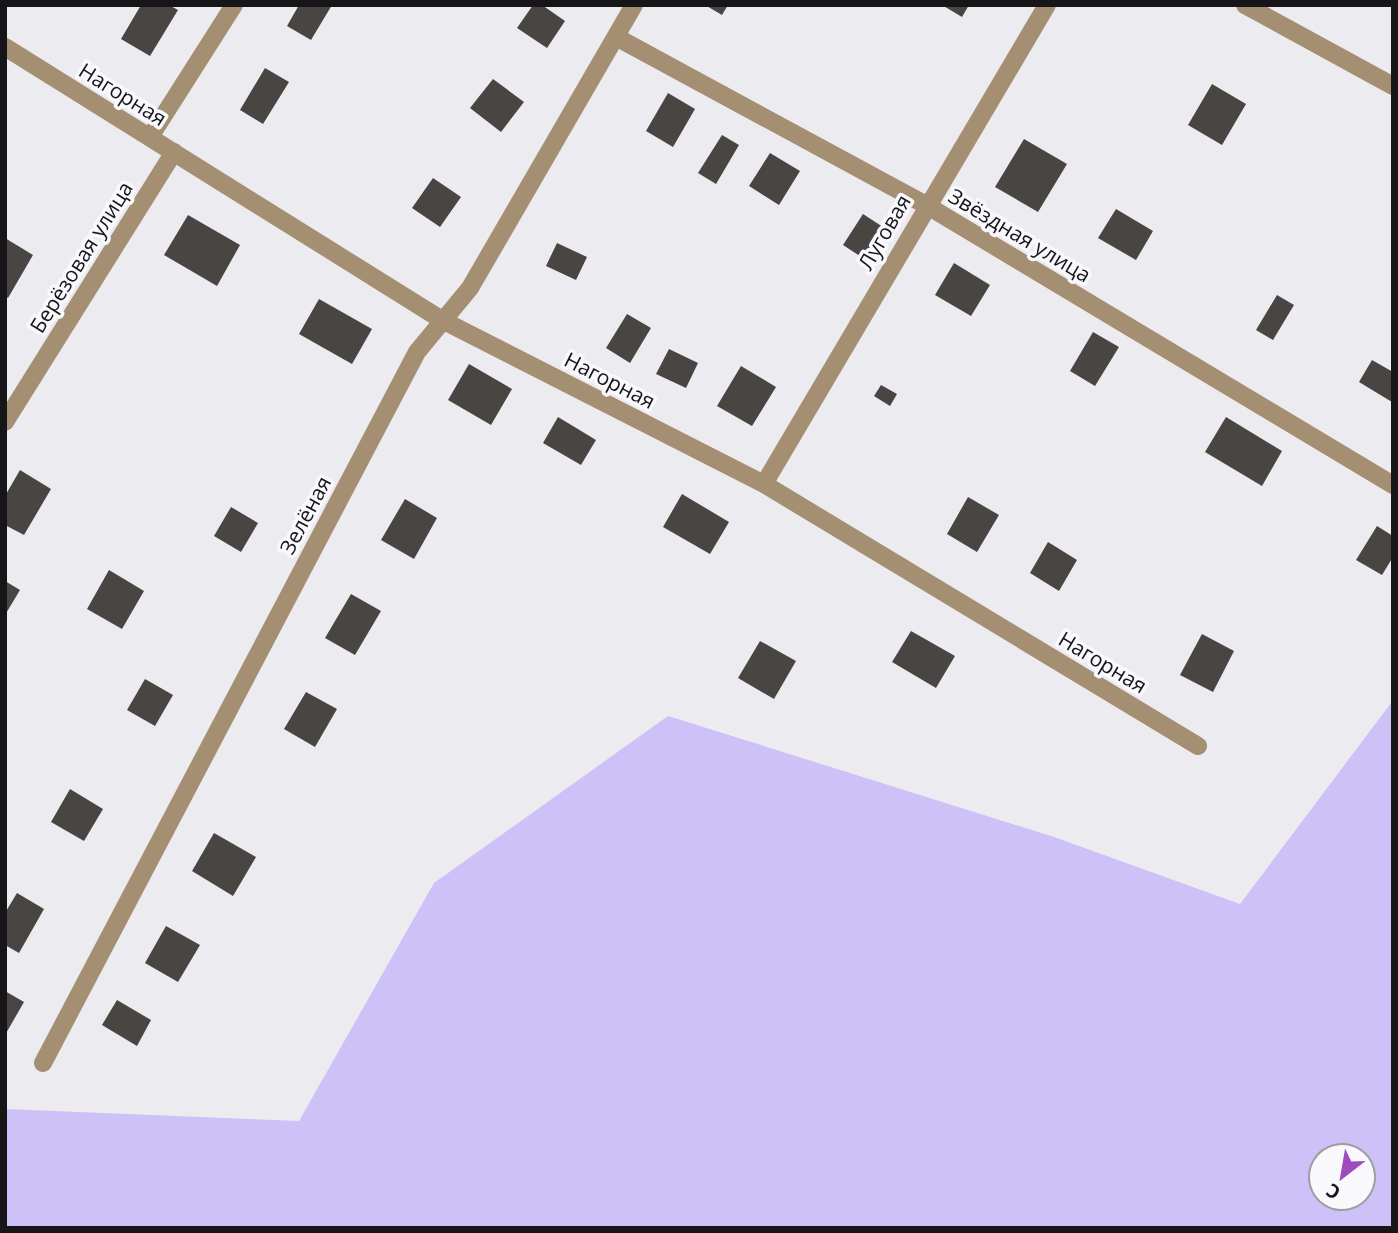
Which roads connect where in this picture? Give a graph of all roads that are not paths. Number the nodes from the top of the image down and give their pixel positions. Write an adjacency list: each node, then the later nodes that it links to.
1 (233, 5): 8 (street)
2 (634, 5): 5 (street, Зелёная)
3 (1047, 5): 10 (street, Луговая)
4 (1245, 5): 7 (street)
5 (616, 37): 10 (street, Звёздная улица); 11 (street, Зелёная)
6 (5, 47): 8 (street, Нагорная)
7 (1393, 86)
8 (150, 137): 9 (street, Нагорная)
9 (174, 152): 11 (street, Нагорная); 12 (street, Берёзовая улица)
10 (926, 205): 13 (street, Луговая); 14 (street, Звёздная улица)
11 (442, 320): 13 (street, Нагорная); 16 (street, Зелёная)
12 (5, 422)
13 (764, 484): 15 (street, Нагорная)
14 (1393, 485)
15 (1198, 746)
16 (43, 1063)

